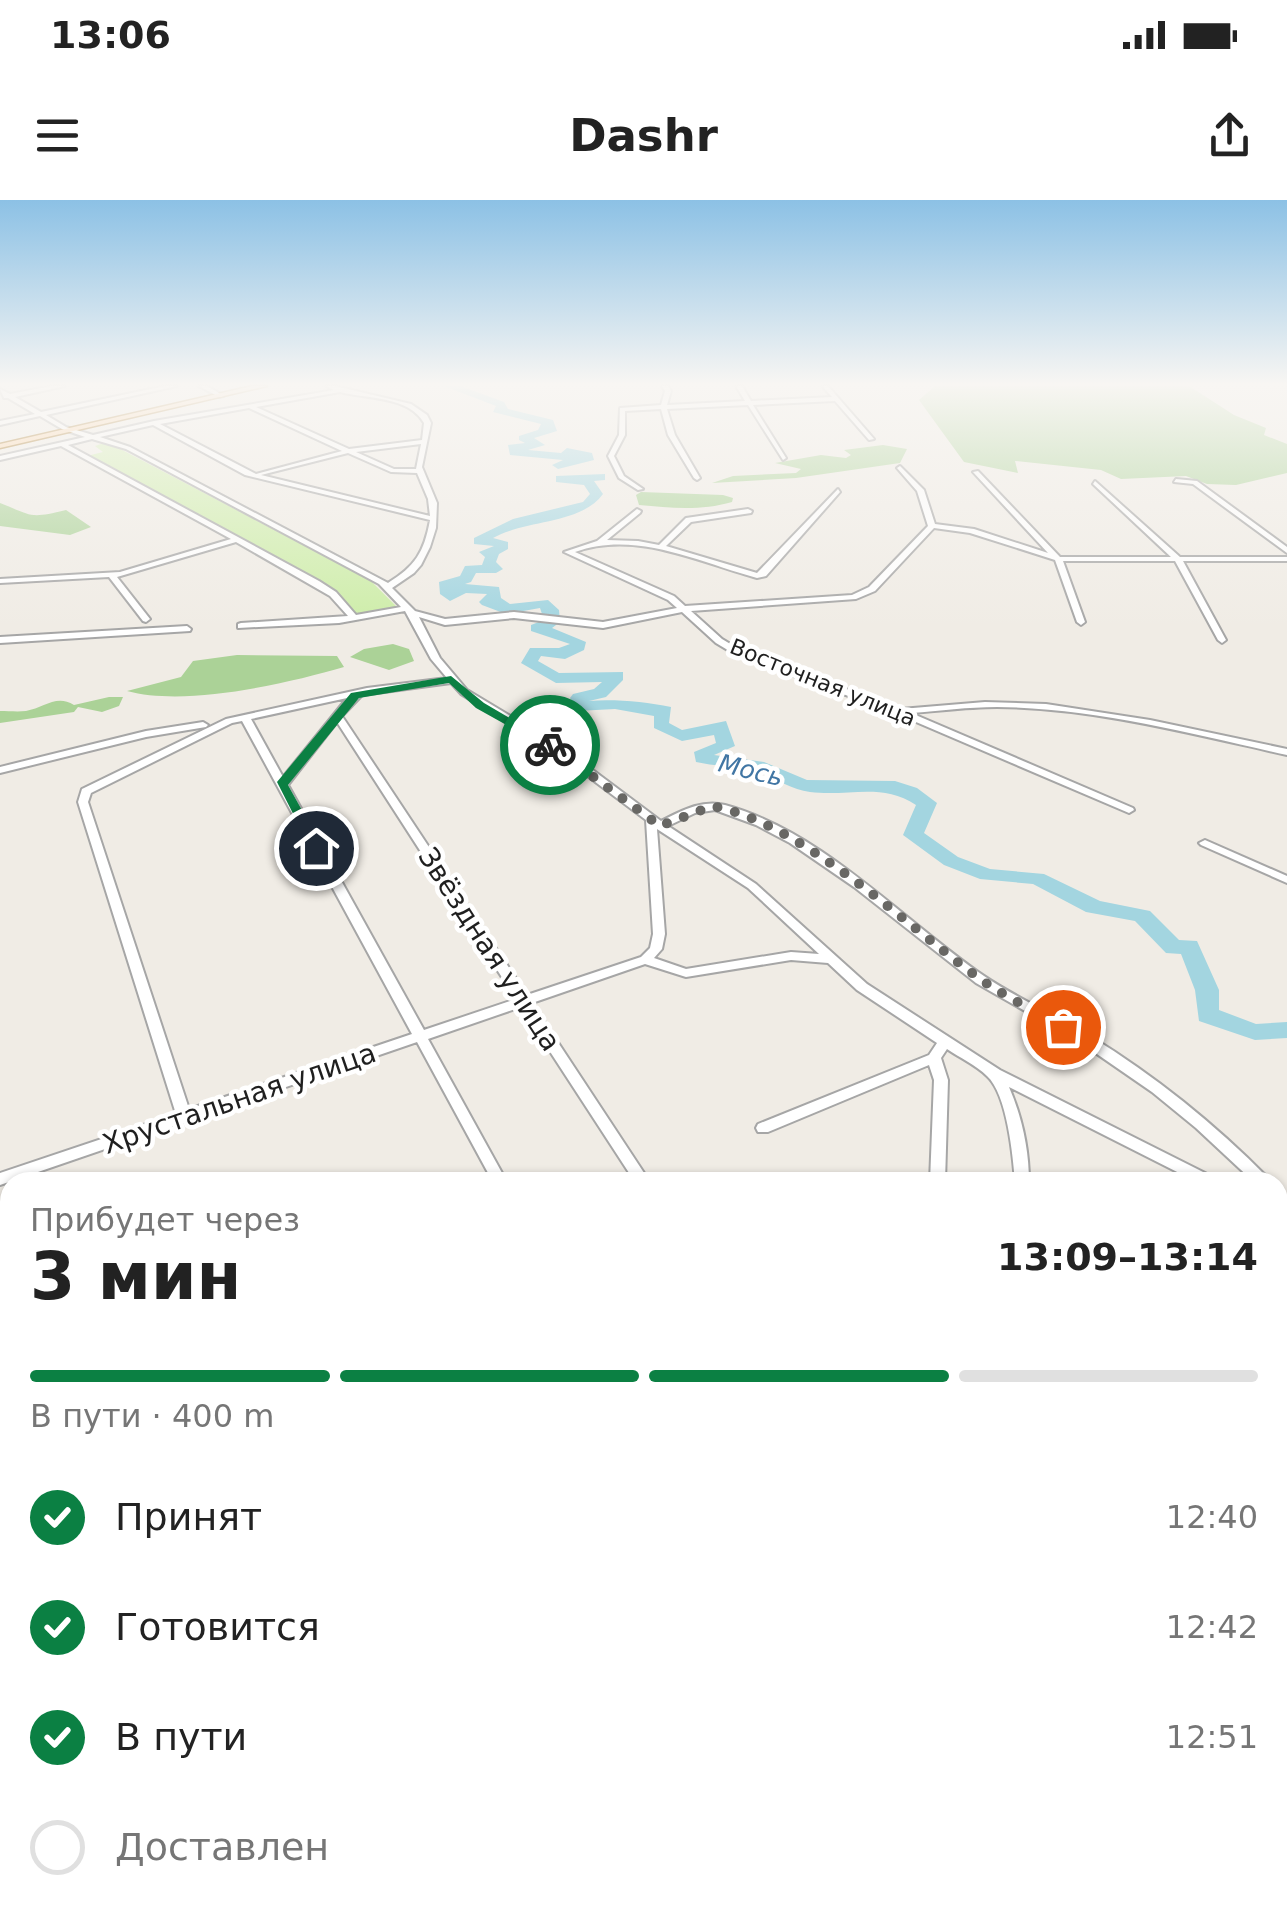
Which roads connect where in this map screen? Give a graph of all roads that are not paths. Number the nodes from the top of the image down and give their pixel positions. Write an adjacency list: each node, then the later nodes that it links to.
1 (102, 466): 22 (street)
2 (163, 466): 31 (street)
3 (238, 466): 12 (street)
4 (288, 466): 12 (street)
5 (383, 466): 10 (street)
6 (420, 466): 10 (street)
7 (617, 466): 16 (street)
8 (690, 466): 13 (street)
9 (900, 468): 21 (street)
10 (419, 470): 20 (street)
11 (976, 472): 26 (street)
12 (255, 475): 20 (street)
13 (696, 478)
14 (1176, 481): 25 (street)
15 (1095, 484): 28 (street)
16 (640, 489)
17 (838, 491): 24 (street)
18 (637, 510): 23 (street)
19 (748, 511): 24 (street)
20 (432, 520): 31 (street)
21 (932, 526): 26 (street); 32 (street)
22 (233, 541): 29 (street); 34 (street)
23 (599, 543): 24 (street); 32 (street, Восточная улица)
24 (660, 548)
25 (1287, 551)
26 (1058, 559): 28 (street); 36 (street)
27 (1287, 559): 28 (street)
28 (1178, 560): 40 (street)
29 (112, 576): 30 (street); 35 (street)
30 (0, 581)
31 (388, 587): 33 (street)
32 (684, 609): 33 (street); 43 (street, Восточная улица)
33 (410, 611): 34 (street); 41 (street)
34 (354, 618): 37 (street)
35 (146, 619)
36 (1081, 622)
37 (240, 626)
38 (187, 629): 39 (street)
39 (0, 640)
40 (1222, 640)
41 (451, 680): 42 (street); 51 (street)
42 (367, 691): 44 (street); 45 (street)
43 (898, 711): 47 (street); 50 (street, Восточная улица)
44 (336, 716): 49 (street); 56 (street, Звёздная улица)
45 (245, 717): 46 (street); 49 (street)
46 (229, 721): 48 (street); 61 (street)
47 (1287, 752)
48 (0, 770)
49 (282, 785): 57 (street)
50 (1129, 810)
51 (655, 822): 54 (street); 55 (street); 69 (street)
52 (1206, 843): 53 (street)
53 (1287, 880)
54 (833, 959): 55 (street); 58 (street)
55 (645, 960): 56 (street, Хрустальная улица)
56 (524, 1002): 57 (street, Хрустальная улица); 65 (street, Звёздная улица)
57 (422, 1037): 61 (street, Хрустальная улица); 64 (street)
58 (944, 1043): 59 (street); 60 (street)
59 (934, 1058): 62 (street); 66 (street)
60 (995, 1074): 67 (street); 68 (street)
61 (184, 1116): 63 (street, Хрустальная улица)
62 (763, 1128)
63 (20, 1172)
64 (495, 1172)
65 (636, 1172)
66 (938, 1172)
67 (1022, 1172)
68 (1190, 1172)
69 (1253, 1172)

